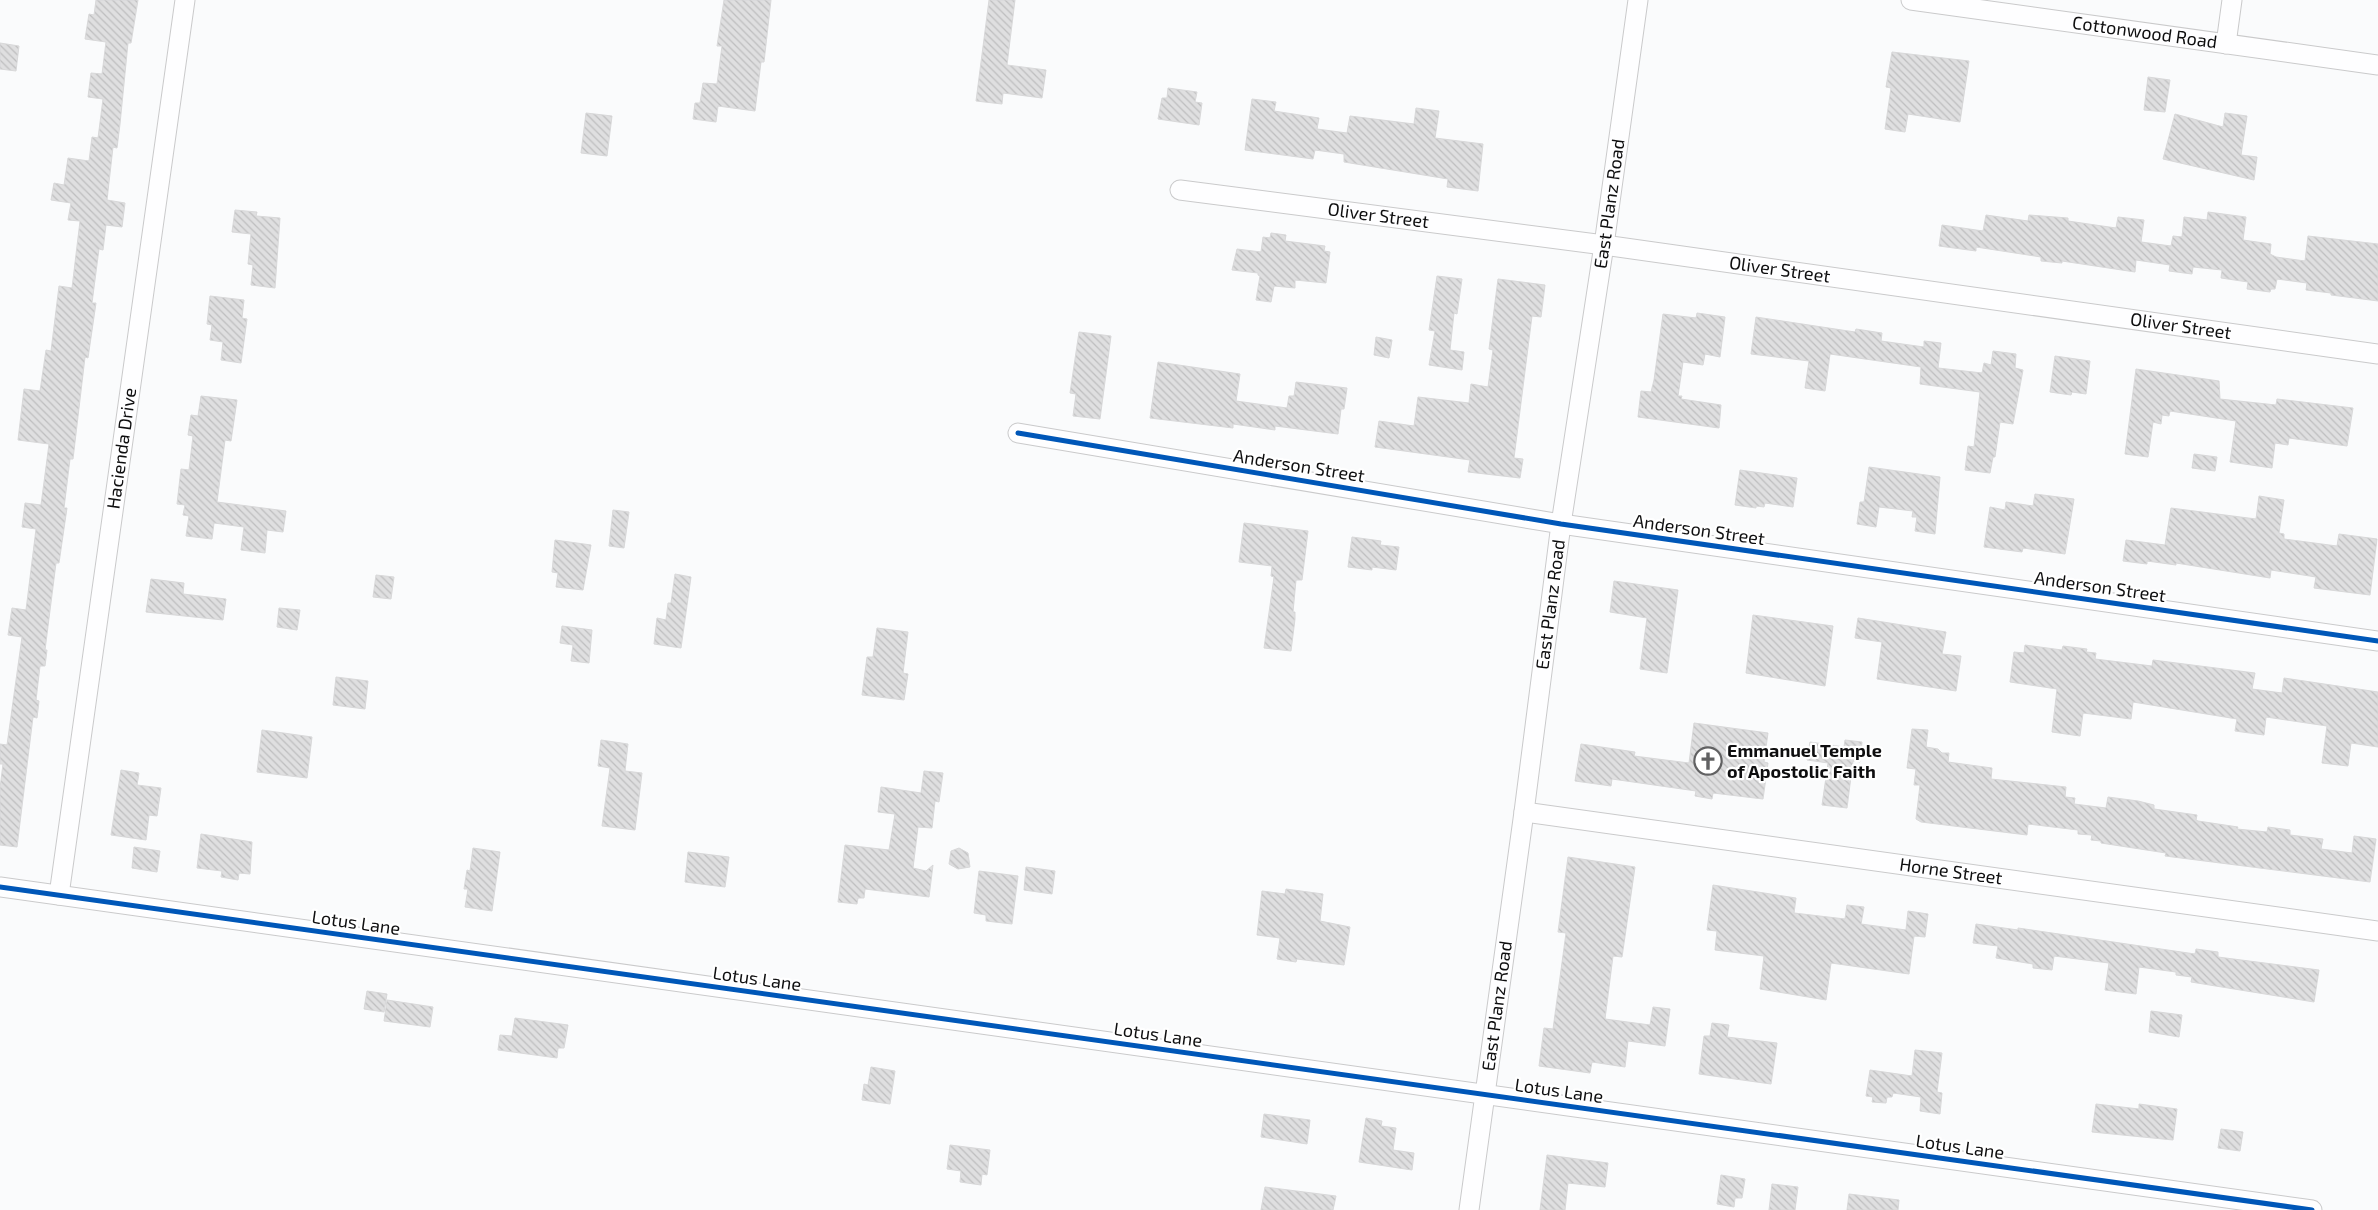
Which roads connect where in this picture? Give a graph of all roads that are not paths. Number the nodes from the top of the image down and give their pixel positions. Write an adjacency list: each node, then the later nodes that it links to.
1 (184, 0): 16 (street, Hacienda Drive)
2 (1638, 0): 9 (street, East Planz Road)
3 (1911, 0): 5 (street, Cottonwood Road)
4 (2232, 0): 6 (street)
5 (1954, 3): 6 (street, Cottonwood Road)
6 (2226, 44): 7 (street, Cottonwood Road)
7 (2378, 65)
8 (1180, 190): 9 (street, Oliver Street)
9 (1604, 246): 10 (street, Oliver Street); 12 (street, East Planz Road)
10 (2378, 354)
11 (1018, 433): 12 (street, Anderson Street)
12 (1561, 524): 13 (street, Anderson Street); 14 (street, East Planz Road)
13 (2378, 641)
14 (1524, 812): 17 (street, Horne Street); 18 (street, East Planz Road)
15 (0, 887): 16 (street, Lotus Lane)
16 (59, 895): 18 (street, Lotus Lane)
17 (2378, 931)
18 (1485, 1094): 19 (street, East Planz Road); 20 (street, Lotus Lane)
19 (1469, 1210)
20 (2312, 1210)

